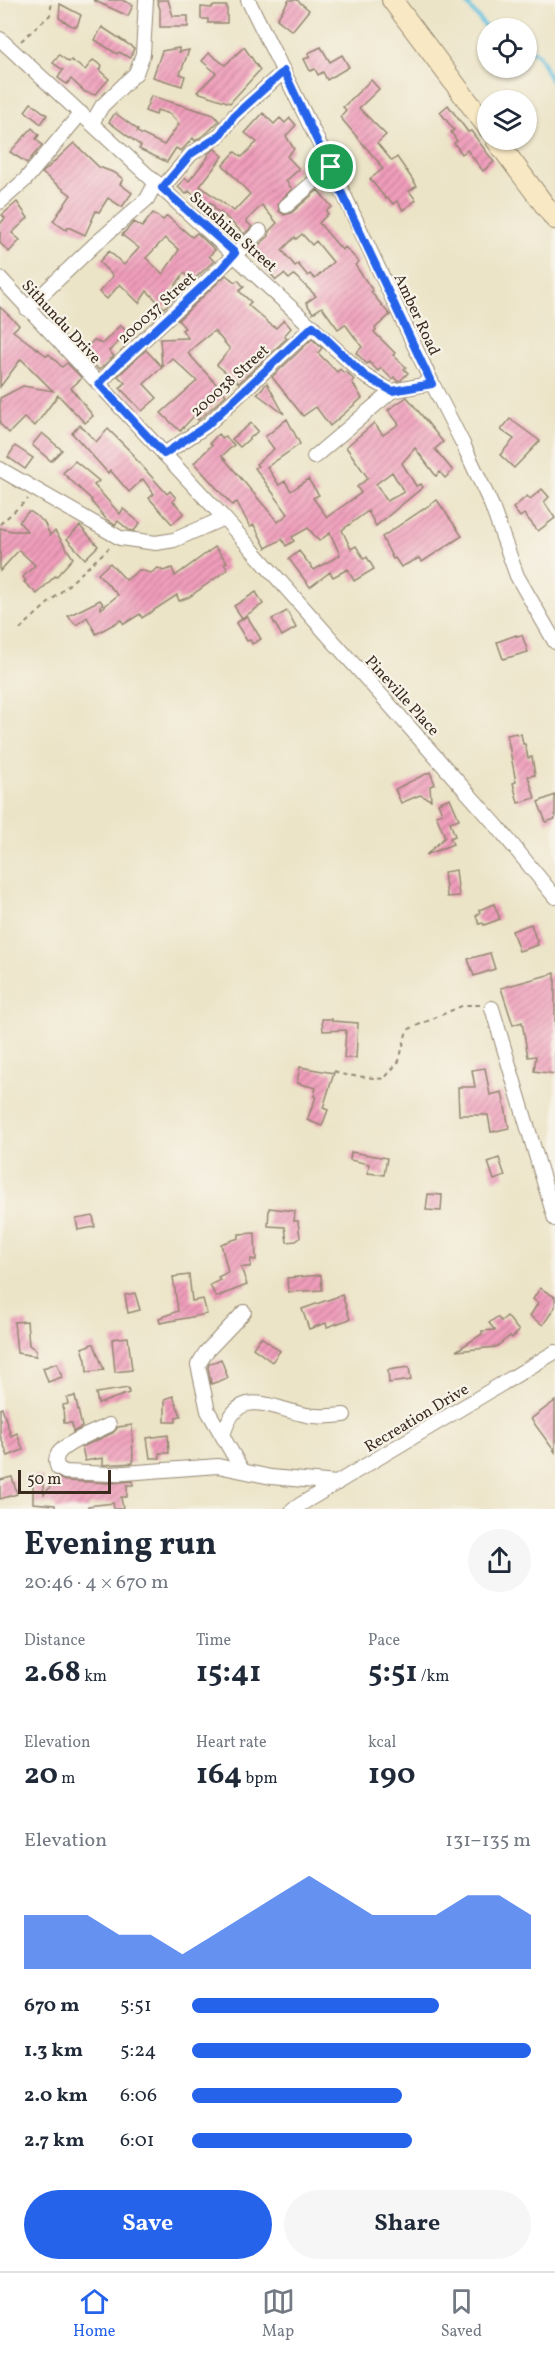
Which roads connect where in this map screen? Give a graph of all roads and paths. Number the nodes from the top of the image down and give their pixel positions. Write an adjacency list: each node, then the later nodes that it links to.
1 (52, 0): 6 (path)
2 (146, 0): 10 (street)
3 (248, 0): 7 (street, Amber Road)
4 (392, 0): 9 (street)
5 (0, 39): 6 (street, Sunshine Street)
6 (12, 50): 8 (street, Sunshine Street)
7 (284, 71): 12 (street, Amber Road); 13 (street)
8 (81, 113): 10 (street, Sunshine Street); 14 (street)
9 (477, 113)
10 (92, 123): 13 (street, Sunshine Street)
11 (503, 150): 16 (street)
12 (331, 167): 15 (street); 23 (street, Amber Road)
13 (159, 185): 18 (street, Sunshine Street); 20 (street)
14 (0, 202)
15 (286, 206)
16 (555, 219)
17 (260, 231): 18 (street, 200037 Street)
18 (235, 253): 21 (street, Sunshine Street); 22 (street, 200037 Street)
19 (0, 278): 20 (street, Sithundu Drive)
20 (27, 309): 22 (street, Sithundu Drive)
21 (313, 326): 24 (street, Sunshine Street); 25 (street, 200038 Street)
22 (99, 384): 25 (street, Sithundu Drive)
23 (432, 384): 24 (street); 33 (street, Amber Road)
24 (392, 391): 26 (street)
25 (164, 454): 29 (street, Sithundu Drive)
26 (314, 457)
27 (0, 469): 28 (street)
28 (36, 491): 30 (path); 31 (street)
29 (224, 518): 31 (street); 34 (street, Pineville Place)
30 (0, 524)
31 (120, 537): 32 (path)
32 (20, 629)
33 (555, 642)
34 (555, 897)
35 (492, 1008): 36 (path); 37 (street)
36 (334, 1071)
37 (555, 1219)
38 (244, 1312): 42 (street)
39 (555, 1352): 44 (street, Recreation Drive)
40 (344, 1415): 42 (street)
41 (109, 1425): 43 (street)
42 (223, 1436): 43 (street)
43 (242, 1470): 44 (street)
44 (337, 1483): 45 (street, Recreation Drive)
45 (292, 1509)

